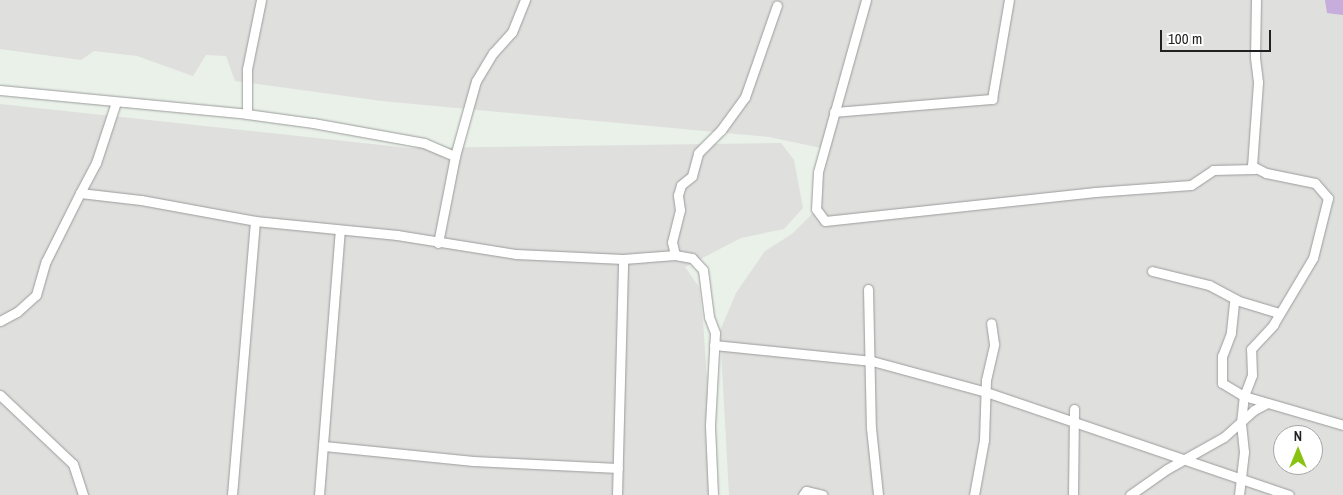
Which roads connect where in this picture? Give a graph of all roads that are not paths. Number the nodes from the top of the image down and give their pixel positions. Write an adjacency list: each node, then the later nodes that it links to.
1 (261, 0): 10 (street)
2 (525, 0): 11 (street)
3 (866, 0): 9 (street)
4 (1009, 0): 9 (street)
5 (1256, 0): 12 (street)
6 (777, 5): 17 (street)
7 (0, 90): 8 (street)
8 (116, 102): 10 (street); 13 (street)
9 (834, 112): 12 (street)
10 (247, 114): 11 (street)
11 (454, 156): 16 (street)
12 (1255, 169): 22 (street)
13 (80, 192): 14 (street); 23 (street)
14 (255, 221): 15 (street); 40 (street)
15 (340, 230): 16 (street); 35 (street)
16 (438, 243): 18 (street)
17 (676, 255): 18 (street); 25 (street)
18 (623, 259): 37 (street)
19 (1152, 271): 22 (street)
20 (868, 288): 26 (street)
21 (1234, 303): 29 (street)
22 (1279, 313): 29 (street)
23 (0, 321)
24 (992, 323): 27 (street)
25 (714, 345): 26 (street); 43 (street)
26 (872, 361): 27 (street); 46 (street)
27 (986, 392): 32 (street); 47 (street)
28 (0, 395): 39 (street)
29 (1244, 396): 30 (street); 33 (street)
30 (1267, 403): 33 (street); 34 (street)
31 (1074, 409): 32 (street)
32 (1074, 422): 36 (street); 48 (street)
33 (1241, 423): 36 (street); 38 (street)
34 (1343, 426)
35 (324, 446): 37 (street); 41 (street)
36 (1186, 460): 38 (street); 49 (street)
37 (618, 468): 42 (street)
38 (1241, 478): 50 (street); 51 (street)
39 (83, 495)
40 (232, 495)
41 (319, 495)
42 (618, 495)
43 (713, 495)
44 (803, 495): 45 (street)
45 (823, 495)
46 (878, 495)
47 (974, 495)
48 (1073, 495)
49 (1130, 495)
50 (1239, 495)
51 (1289, 495)

